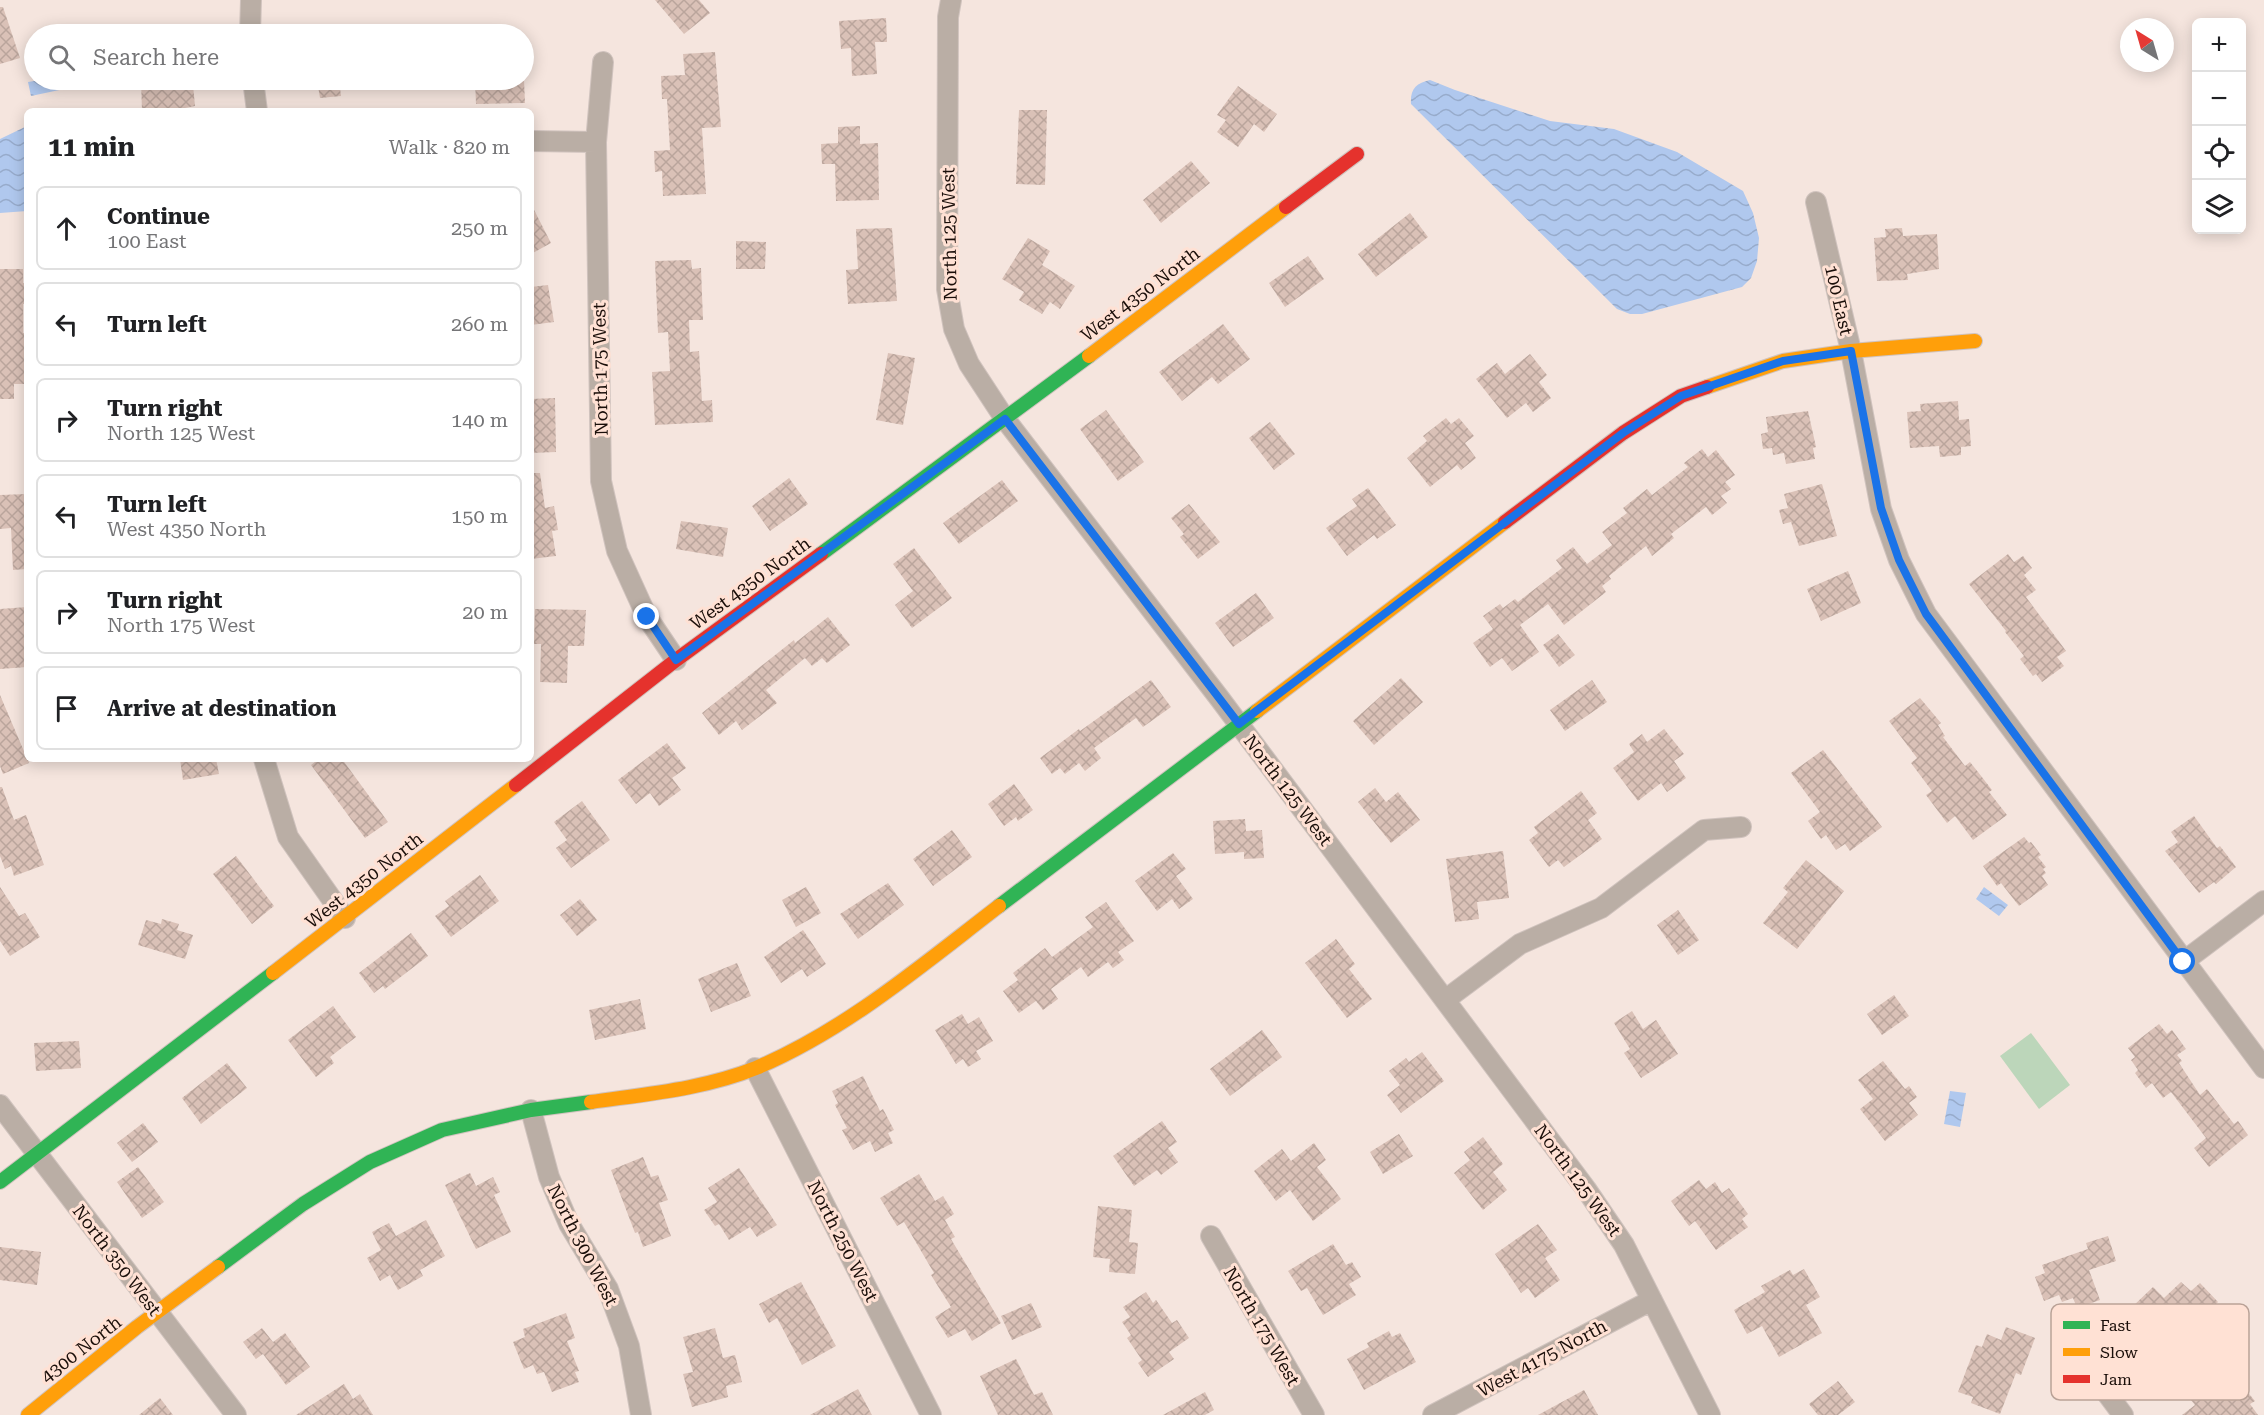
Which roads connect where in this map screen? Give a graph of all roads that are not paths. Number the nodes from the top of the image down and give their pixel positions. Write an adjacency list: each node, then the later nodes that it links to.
1 (250, 0): 3 (street)
2 (951, 0): 13 (street, North 125 West)
3 (250, 24)
4 (603, 62): 8 (street, North 175 West)
5 (254, 90): 6 (street)
6 (257, 108)
7 (534, 141): 8 (street)
8 (596, 142): 14 (street, North 175 West)
9 (1357, 154): 13 (street, West 4350 North)
10 (1816, 202): 12 (street, 100 East)
11 (1975, 340): 12 (street, 4300 North)
12 (1851, 351): 15 (street, 4300 North); 20 (street, 100 East)
13 (1005, 419): 14 (street, West 4350 North); 15 (street, North 125 West)
14 (676, 660): 19 (street, West 4350 North)
15 (1239, 724): 21 (street, North 125 West); 22 (street, 4300 North)
16 (265, 762): 19 (street)
17 (1741, 827): 21 (street)
18 (2264, 901): 20 (street)
19 (345, 918): 26 (street, West 4350 North)
20 (2183, 962): 23 (street, 100 East)
21 (1445, 1000): 29 (street, North 125 West)
22 (755, 1068): 25 (street, 4300 North); 35 (street, North 250 West)
23 (2264, 1068)
24 (0, 1105): 26 (street, North 350 West)
25 (531, 1110): 30 (street, 4300 North); 34 (street, North 300 West)
26 (36, 1155): 27 (street, West 4350 North); 30 (street, North 350 West)
27 (0, 1182)
28 (1211, 1236): 36 (street, North 175 West)
29 (1652, 1300): 37 (street, West 4175 North); 38 (street, North 125 West)
30 (158, 1313): 32 (street, 4300 North); 33 (street, North 350 West)
31 (2112, 1400): 39 (street)
32 (28, 1415)
33 (236, 1415)
34 (641, 1415)
35 (931, 1415)
36 (1314, 1415)
37 (1433, 1415)
38 (1710, 1415)
39 (2123, 1415)

